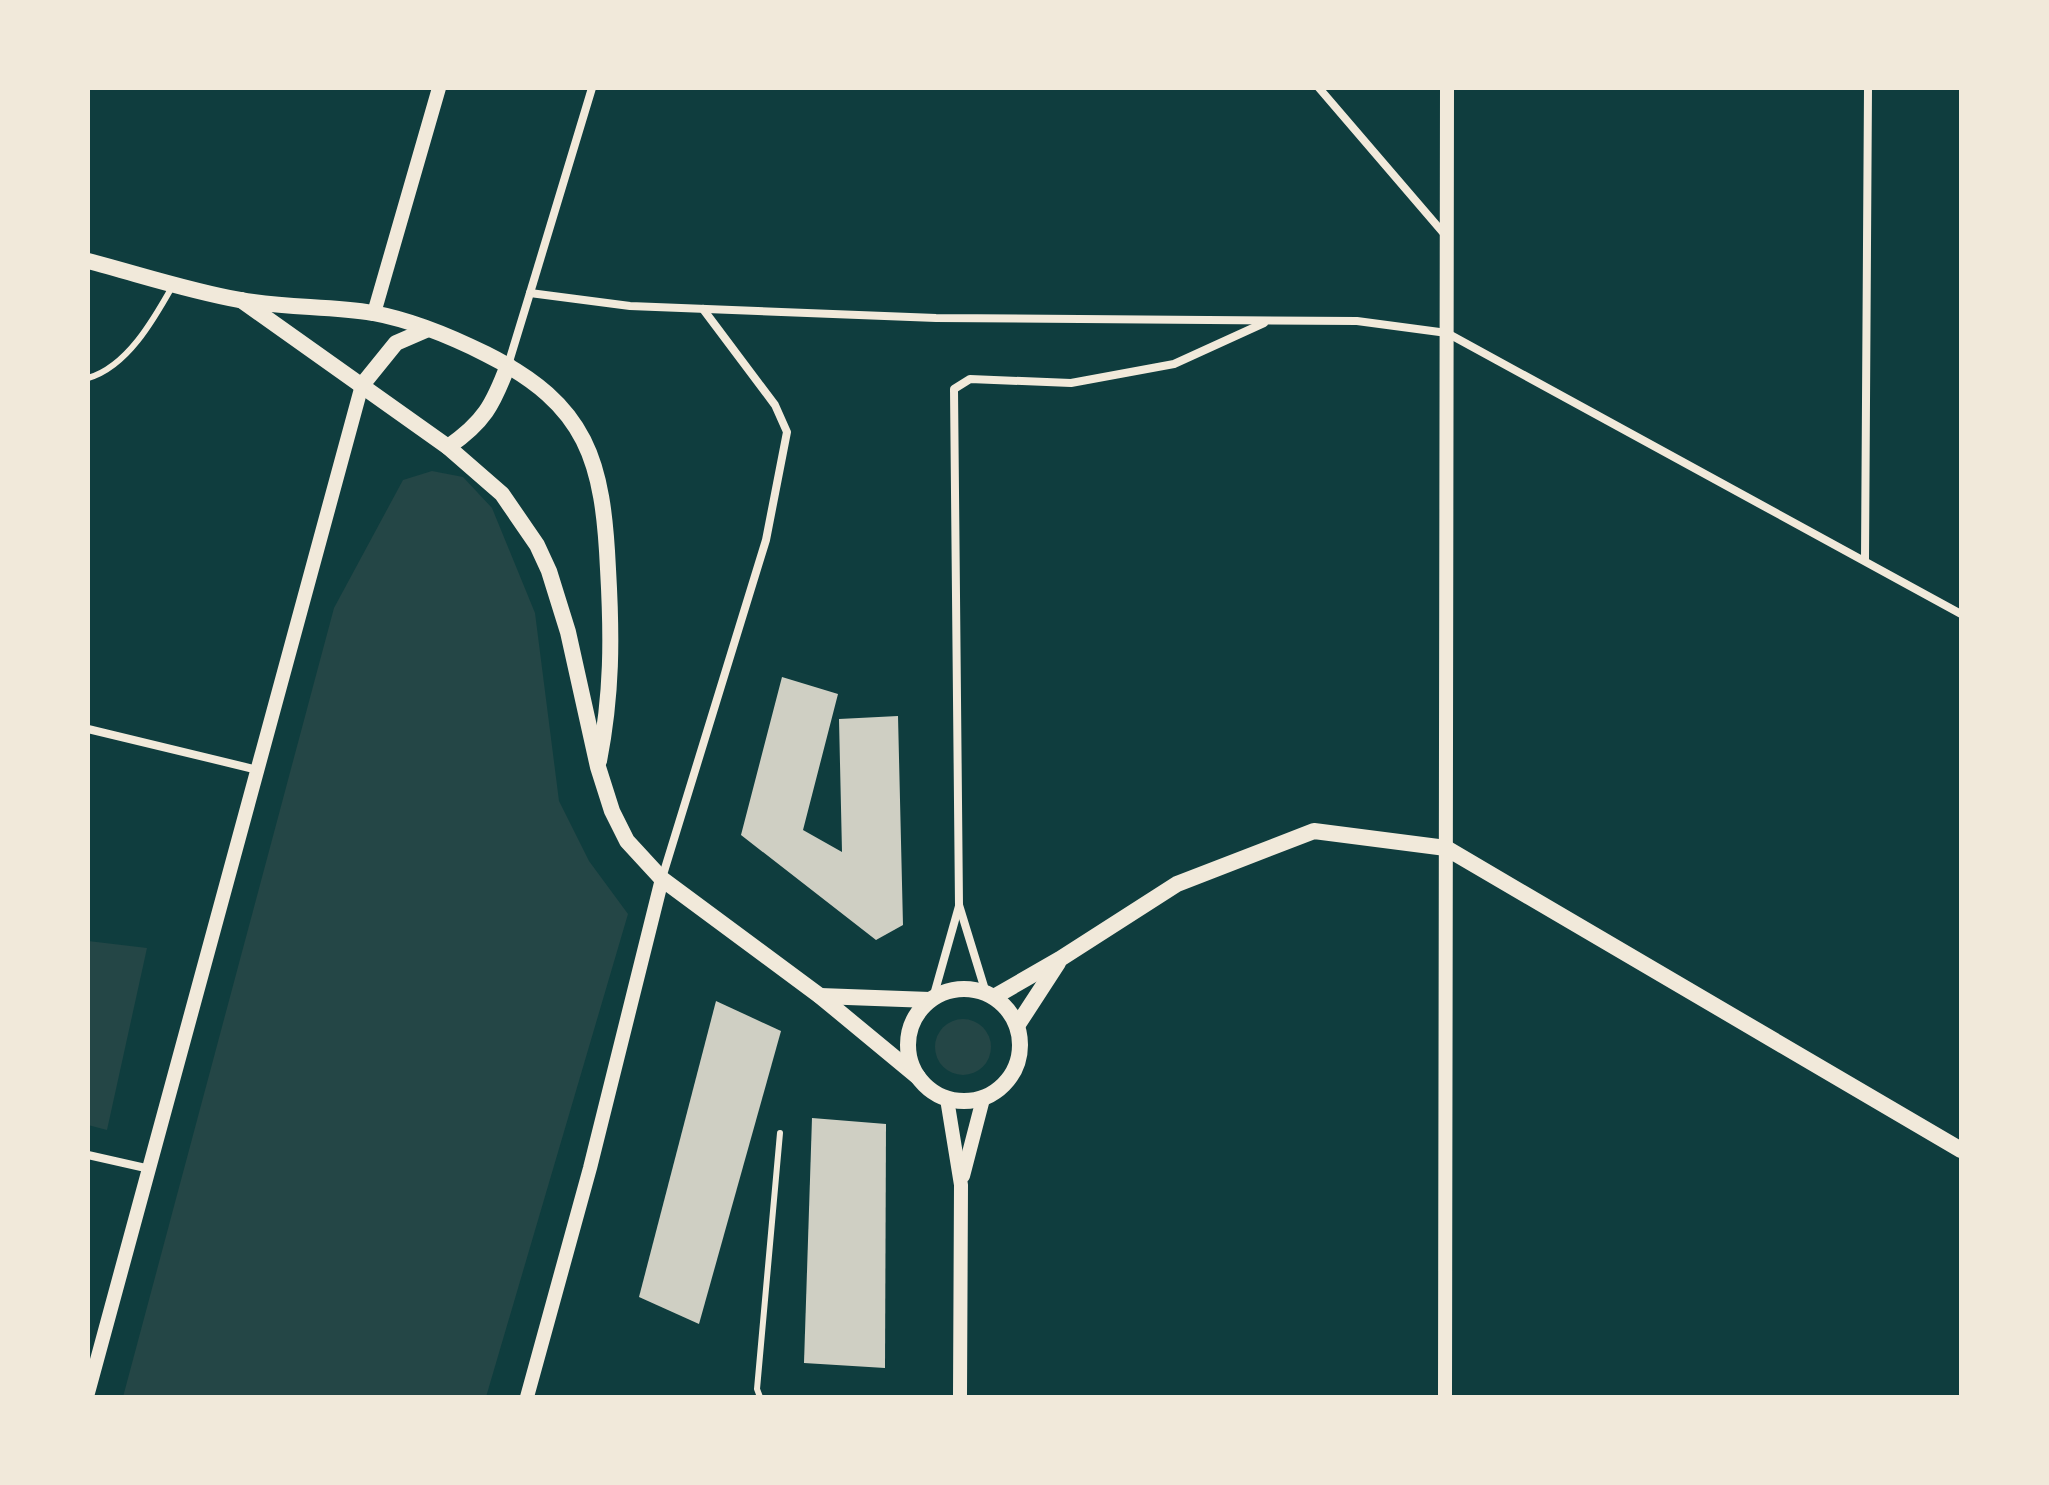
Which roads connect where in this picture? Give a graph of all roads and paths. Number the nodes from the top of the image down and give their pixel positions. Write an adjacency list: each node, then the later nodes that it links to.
1 (439, 88): 12 (street)
2 (592, 88): 9 (street)
3 (1319, 88): 6 (street)
4 (1447, 88): 6 (street)
5 (1868, 88): 20 (street)
6 (1447, 238): 15 (street)
7 (88, 261): 8 (main road)
8 (174, 283): 10 (main road); 17 (lane)
9 (530, 293): 11 (street); 16 (street)
10 (241, 300): 12 (main road); 18 (main road)
11 (703, 309): 13 (street); 26 (street)
12 (374, 313): 14 (main road)
13 (1266, 322): 15 (street); 27 (street)
14 (426, 330): 16 (main road); 18 (main road)
15 (1447, 333): 20 (street); 25 (street)
16 (508, 365): 19 (main road); 23 (main road)
17 (88, 378)
18 (362, 385): 19 (main road); 24 (street)
19 (448, 447): 23 (main road)
20 (1865, 559): 21 (street)
21 (1961, 614)
22 (88, 729): 24 (street)
23 (598, 767): 26 (main road)
24 (259, 770): 39 (street)
25 (1446, 848): 28 (main road); 37 (main road); 45 (street)
26 (662, 879): 30 (main road); 42 (street)
27 (959, 905): 29 (street); 31 (street)
28 (1060, 959): 29 (main road); 32 (main road)
29 (990, 995): 31 (main road); 32 (main road)
30 (820, 996): 31 (main road); 33 (main road)
31 (932, 999): 33 (main road)
32 (1017, 1026): 35 (main road)
33 (918, 1077): 34 (main road)
34 (947, 1099): 35 (main road); 40 (street)
35 (983, 1099): 40 (street)
36 (780, 1133): 43 (lane)
37 (1961, 1150)
38 (88, 1155): 39 (street)
39 (150, 1169): 41 (street)
40 (961, 1185): 44 (street)
41 (88, 1393)
42 (527, 1397)
43 (760, 1397)
44 (960, 1397)
45 (1445, 1397)

